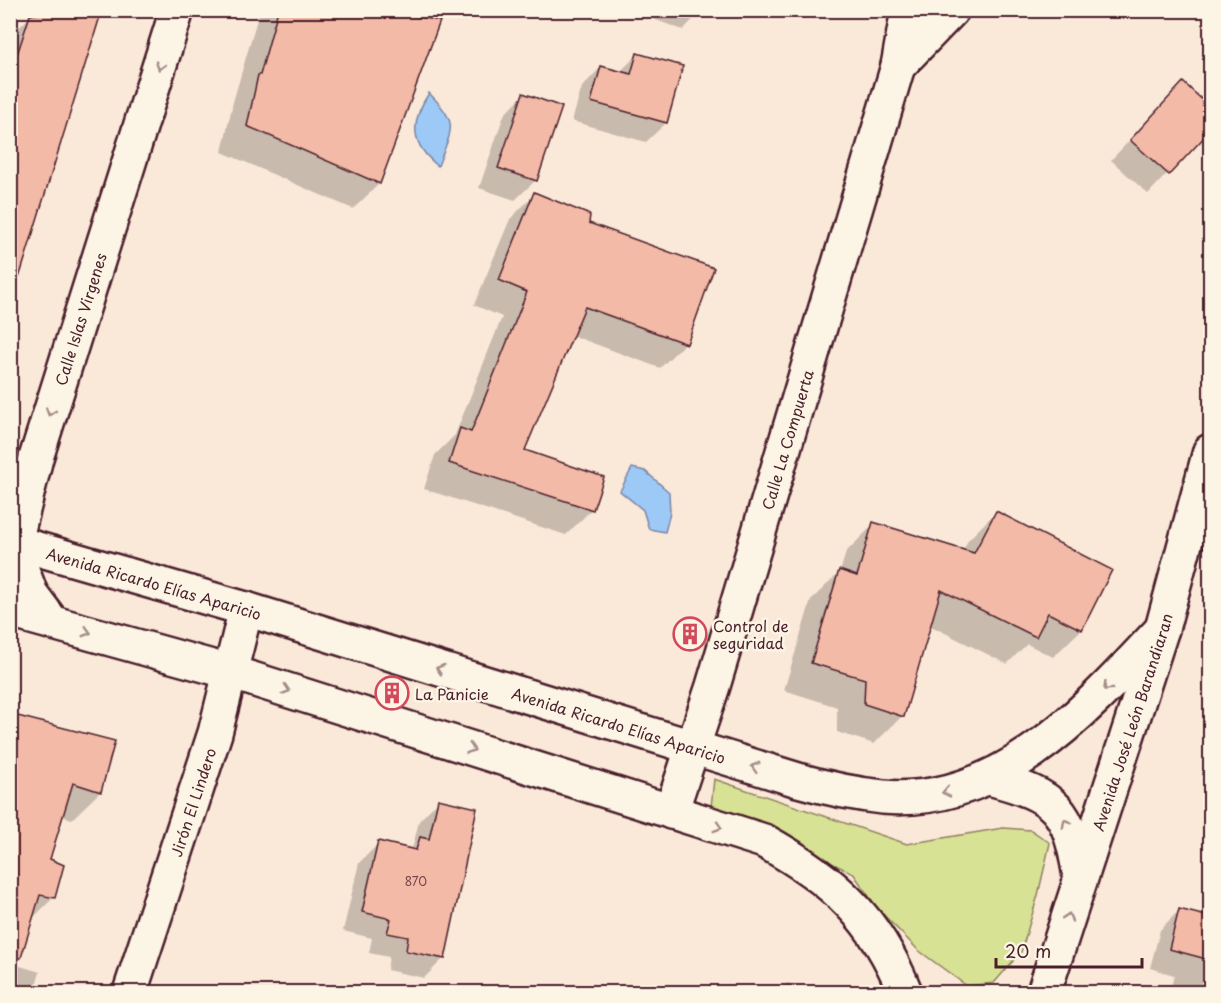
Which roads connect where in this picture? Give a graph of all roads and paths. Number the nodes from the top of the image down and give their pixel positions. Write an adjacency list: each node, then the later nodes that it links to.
1 (177, 10): 6 (street, Calle Islas Virgenes, one-way to 6)
2 (908, 10): 4 (street, Calle La Compuerta)
3 (952, 10): 4 (street, Calle La Compuerta)
4 (898, 66): 12 (street, Calle La Compuerta)
5 (1210, 451): 10 (street, Avenida José León Barandiaran)
6 (13, 541): 7 (street, Avenida Ricardo Elías Aparicio); 9 (street, Calle Islas Virgenes)
7 (246, 609): 11 (street, Jirón El Lindero); 12 (street, Avenida Ricardo Elías Aparicio, one-way to 7)
8 (10, 611): 9 (street)
9 (52, 622): 11 (street, one-way to 11)
10 (1162, 629): 13 (street, Avenida Ricardo Elías Aparicio, one-way to 13); 15 (street, Avenida José León Barandiaran)
11 (230, 672): 14 (street, one-way to 14); 17 (street, Jirón El Lindero)
12 (692, 748): 13 (street, Avenida Ricardo Elías Aparicio, one-way to 12); 14 (street, Calle La Compuerta)
13 (989, 778): 15 (street, one-way to 13)
14 (671, 812): 16 (street, one-way to 16)
15 (1080, 879): 20 (street, Avenida José León Barandiaran, one-way to 15)
16 (891, 957): 18 (street); 19 (street)
17 (130, 993)
18 (905, 993)
19 (926, 993)
20 (1044, 993)

